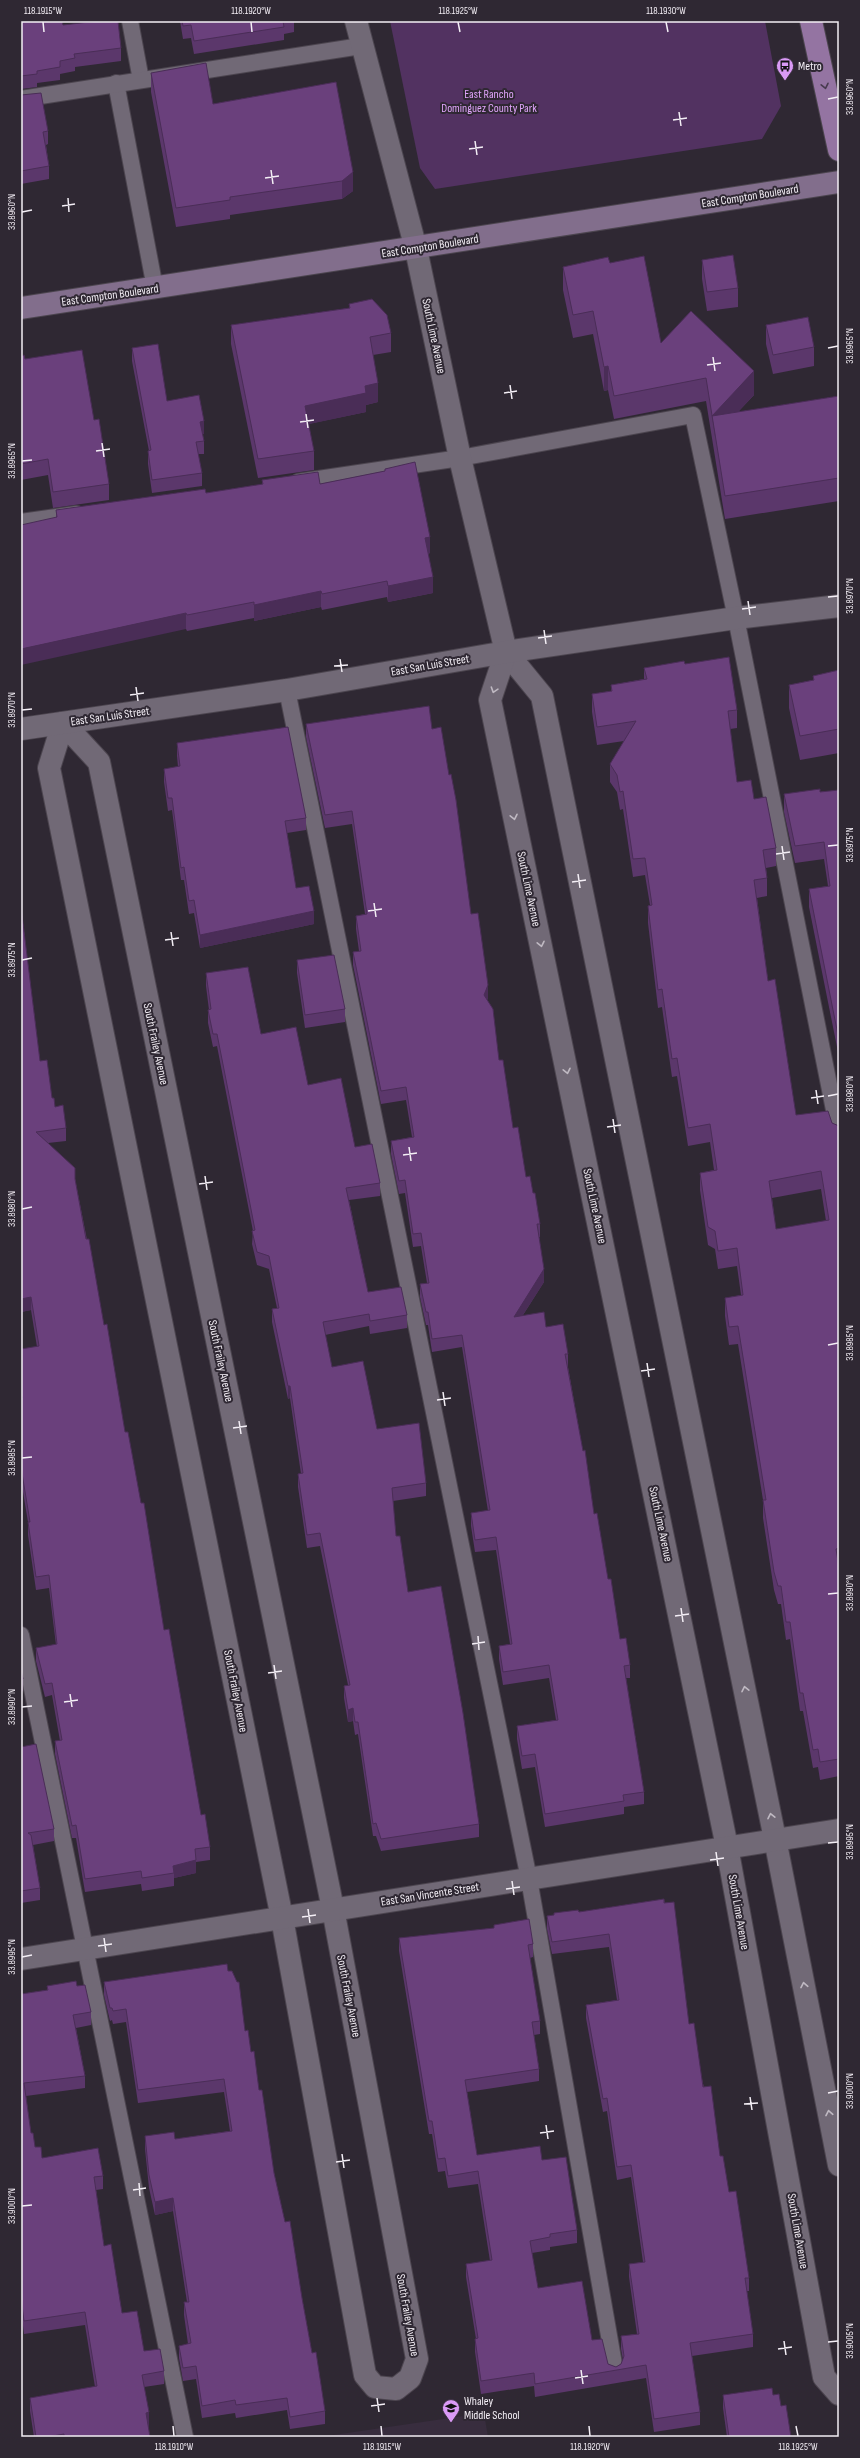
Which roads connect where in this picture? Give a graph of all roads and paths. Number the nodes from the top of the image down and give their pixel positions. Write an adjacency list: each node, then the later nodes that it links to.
1 (130, 21): 5 (lane)
2 (356, 21): 4 (street, South Lime Avenue)
3 (811, 21): 8 (main road, one-way to 8)
4 (361, 46): 5 (lane); 10 (street, South Lime Avenue)
5 (141, 80): 6 (lane)
6 (116, 84): 7 (lane); 11 (lane)
7 (21, 99)
8 (839, 150)
9 (839, 182): 10 (main road, East Compton Boulevard)
10 (416, 249): 11 (main road, East Compton Boulevard); 13 (street, South Lime Avenue)
11 (155, 288): 12 (main road, East Compton Boulevard)
12 (21, 308)
13 (460, 458): 14 (lane); 18 (lane); 19 (street, South Lime Avenue)
14 (282, 484)
15 (95, 511): 16 (lane)
16 (21, 522)
17 (839, 606): 18 (street, East San Luis Street)
18 (736, 618): 19 (street, East San Luis Street); 23 (lane)
19 (506, 652): 20 (street, East San Luis Street); 26 (street, South Lime Avenue, one-way to 19); 27 (street, South Lime Avenue, one-way to 27)
20 (287, 690): 21 (street, East San Luis Street); 28 (lane)
21 (63, 723): 22 (street, East San Luis Street); 29 (street, South Frailey Avenue); 30 (street, South Frailey Avenue)
22 (21, 729)
23 (839, 1135)
24 (21, 1635): 31 (lane)
25 (839, 1830): 26 (street, East San Vincente Street)
26 (775, 1839): 27 (street, East San Vincente Street); 33 (street, South Lime Avenue, one-way to 26)
27 (727, 1847): 28 (street, East San Vincente Street); 35 (street, South Lime Avenue)
28 (529, 1880): 29 (street, East San Vincente Street); 34 (lane)
29 (332, 1909): 30 (street, East San Vincente Street); 30 (street, South Frailey Avenue)
30 (282, 1918): 31 (street, East San Vincente Street)
31 (85, 1949): 32 (street, East San Vincente Street); 36 (lane)
32 (21, 1959)
33 (839, 2165)
34 (615, 2370)
35 (839, 2394)
36 (185, 2437)

